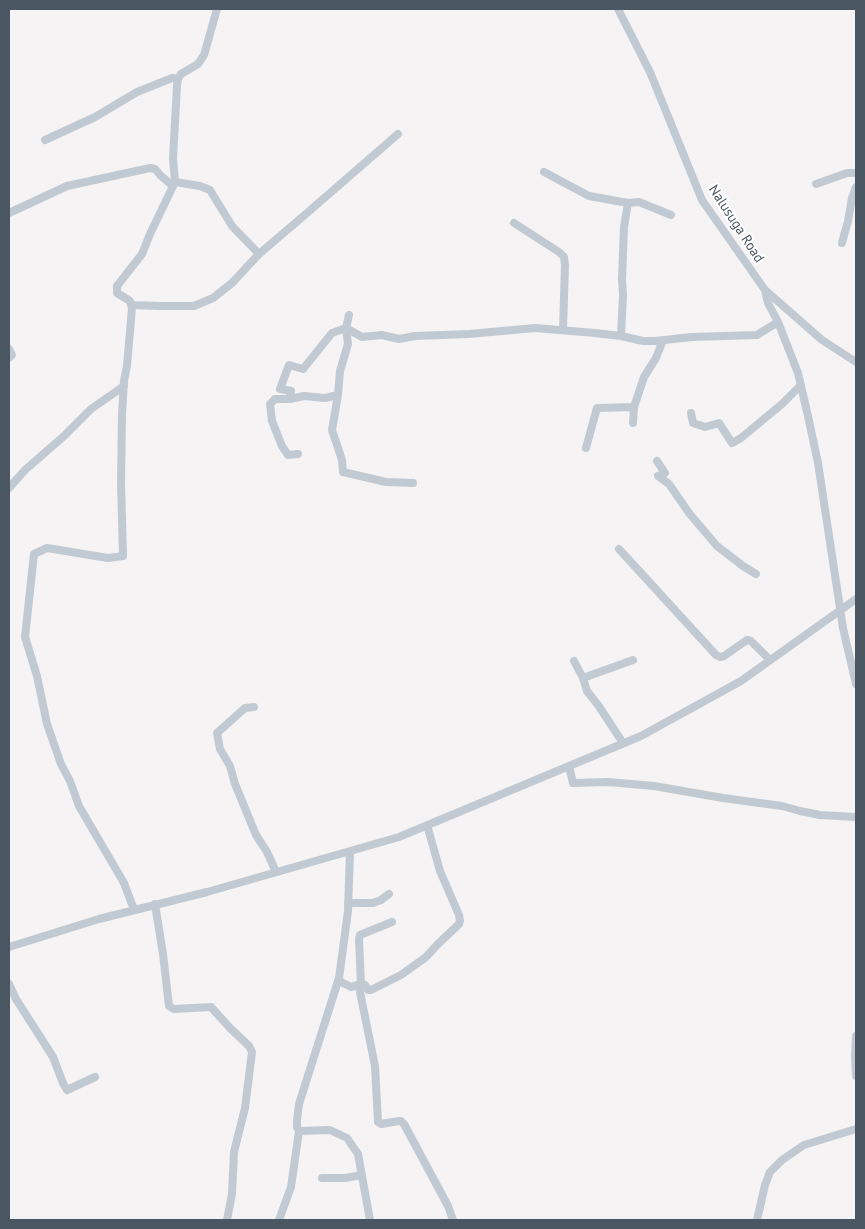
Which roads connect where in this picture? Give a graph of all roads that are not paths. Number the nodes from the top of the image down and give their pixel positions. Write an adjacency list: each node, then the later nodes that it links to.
1 (217, 9): 3 (street)
2 (618, 9): 17 (street, Nalusuga Road)
3 (178, 79): 5 (street); 8 (street)
4 (398, 134): 16 (street)
5 (45, 140)
6 (544, 172): 11 (street)
7 (856, 174): 9 (street)
8 (174, 184): 12 (street); 16 (street); 18 (street)
9 (816, 184)
10 (856, 187): 15 (street)
11 (628, 203): 13 (street); 23 (street)
12 (9, 213)
13 (671, 215)
14 (514, 223): 22 (street)
15 (842, 243)
16 (259, 254): 18 (street)
17 (765, 290): 20 (street); 27 (street, Nalusuga Road)
18 (131, 304): 29 (street)
19 (348, 315): 21 (street)
20 (778, 322): 24 (street); 28 (street)
21 (346, 328): 22 (street); 30 (street); 31 (street)
22 (562, 330): 23 (street)
23 (621, 336): 24 (street)
24 (663, 340): 32 (street)
25 (9, 349): 26 (street)
26 (9, 358)
27 (856, 362)
28 (801, 385): 33 (street); 43 (street)
29 (124, 386): 39 (street); 59 (street)
30 (338, 395): 31 (street); 38 (street)
31 (290, 399): 36 (street)
32 (634, 407): 34 (street); 35 (street)
33 (691, 412)
34 (633, 423)
35 (586, 448)
36 (298, 454)
37 (656, 461): 41 (street)
38 (413, 483)
39 (9, 488)
40 (619, 549): 45 (street)
41 (756, 574)
42 (856, 599): 43 (street)
43 (841, 610): 45 (street); 48 (street)
44 (633, 660): 47 (street)
45 (770, 660): 50 (street)
46 (574, 661): 47 (street)
47 (583, 678): 50 (street)
48 (856, 684)
49 (254, 707): 55 (street)
50 (623, 744): 51 (street)
51 (569, 766): 52 (street); 53 (street)
52 (856, 817)
53 (428, 825): 54 (street); 64 (street)
54 (350, 851): 55 (street); 57 (street)
55 (276, 872): 58 (street)
56 (389, 894): 57 (street)
57 (348, 903): 62 (street)
58 (155, 904): 61 (street); 72 (street)
59 (133, 907)
60 (392, 922): 64 (street)
61 (9, 947)
62 (338, 981): 64 (street); 69 (street)
63 (9, 984): 67 (street)
64 (360, 986): 75 (street)
65 (856, 1036): 66 (street)
66 (856, 1076)
67 (95, 1077)
68 (856, 1129): 76 (street)
69 (299, 1131): 70 (street); 73 (street)
70 (362, 1176): 71 (street); 74 (street)
71 (322, 1178)
72 (227, 1220)
73 (279, 1220)
74 (370, 1220)
75 (453, 1220)
76 (757, 1220)

